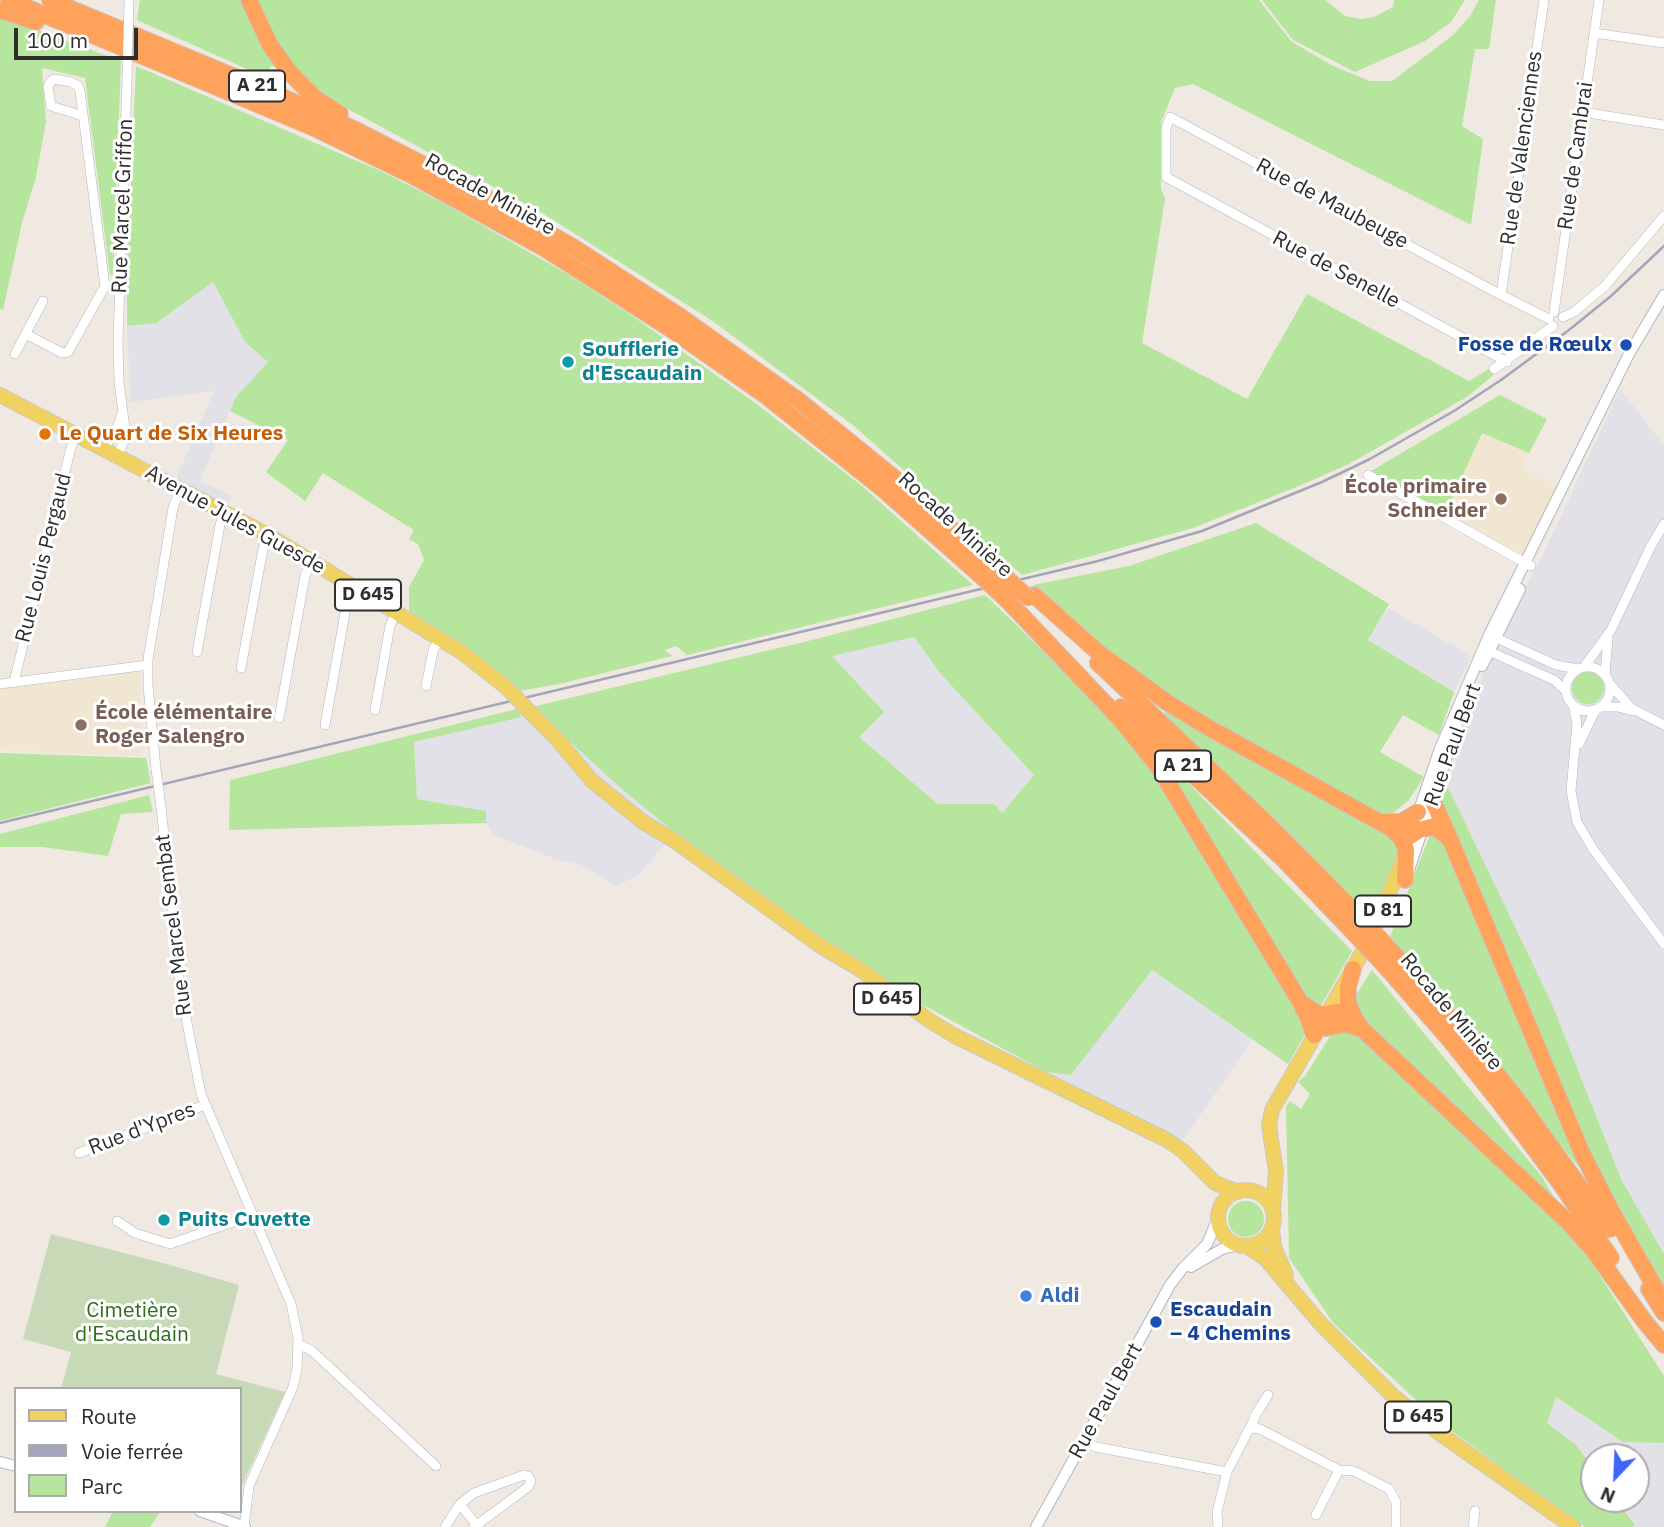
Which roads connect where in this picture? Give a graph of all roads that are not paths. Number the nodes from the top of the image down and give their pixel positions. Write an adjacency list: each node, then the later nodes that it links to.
1 (9, 0): 10 (highway, Rocade Minière / A 21)
2 (50, 0): 14 (highway, Rocade Minière / A 21)
3 (129, 0): 18 (street, Rue Marcel Griffon, bridge)
4 (249, 0): 14 (highway)
5 (1544, 0): 19 (street, Rue de Valenciennes)
6 (1599, 0): 8 (street, Rue de Cambrai)
7 (0, 10): 10 (highway)
8 (1594, 33): 9 (street); 11 (street, Rue de Cambrai)
9 (1664, 43)
10 (145, 57): 41 (highway, Rocade Minière / A 21, bridge)
11 (1582, 113): 13 (street); 22 (street, Rue de Cambrai)
12 (83, 116): 12 (street, Rue Marcel Griffon); 17 (street, Rue Marcel Griffon)
13 (1664, 125)
14 (433, 169): 40 (highway, Rocade Minière / A 21, bridge)
15 (1166, 177): 19 (street, Rue de Maubeuge); 25 (street, Rue de Senelle)
16 (1664, 216): 22 (street)
17 (105, 286): 18 (street); 23 (street)
18 (120, 286): 28 (street, Rue Marcel Griffon)
19 (1501, 295): 22 (street, Rue de Maubeuge)
20 (1664, 295): 38 (street, Rue Paul Bert / D 81)
21 (43, 301): 23 (street)
22 (1552, 319): 25 (street)
23 (26, 334): 24 (street)
24 (15, 354)
25 (1507, 362): 26 (street)
26 (1494, 369)
27 (0, 395): 29 (main road, Avenue Jules Guesde / D 645)
28 (122, 412): 30 (street, Rue Marcel Griffon); 31 (street, Rue Marcel Griffon)
29 (76, 435): 30 (main road, Avenue Jules Guesde / D 645); 52 (street, Rue Louis Pergaud)
30 (104, 449): 31 (main road, Avenue Jules Guesde / D 645)
31 (117, 456): 33 (main road, Avenue Jules Guesde / D 645)
32 (1368, 475): 38 (street)
33 (180, 489): 34 (main road, Avenue Jules Guesde / D 645); 48 (street, Rue Marcel Sembat)
34 (224, 512): 36 (main road, Avenue Jules Guesde / D 645); 47 (street)
35 (1664, 524): 43 (street)
36 (268, 535): 37 (main road, Avenue Jules Guesde / D 645); 49 (street)
37 (311, 561): 39 (main road, Avenue Jules Guesde / D 645); 60 (street)
38 (1528, 565): 44 (street, Rue Paul Bert / D 81)
39 (354, 587): 42 (main road, Avenue Jules Guesde / D 645); 61 (street)
40 (1031, 596): 66 (highway); 70 (highway, Rocade Minière / A 21)
41 (1009, 602): 70 (highway, Rocade Minière / A 21); 75 (highway)
42 (396, 612): 45 (main road, Avenue Jules Guesde / D 645); 58 (street)
43 (1611, 630): 50 (street); 51 (street)
44 (1493, 636): 46 (street, Rue Paul Bert / D 81); 50 (street)
45 (439, 638): 54 (street); 78 (main road, Avenue Jules Guesde / D 645, bridge)
46 (1486, 650): 55 (street); 64 (street, Rue Paul Bert / D 81); 65 (street, Rue Paul Bert / D 81)
47 (197, 652)
48 (148, 665): 52 (street); 77 (street, Rue Marcel Sembat, bridge)
49 (241, 668)
50 (1581, 668): 51 (street); 55 (street)
51 (1607, 678): 57 (street); 59 (street)
52 (14, 681): 53 (street)
53 (0, 684)
54 (426, 686)
55 (1566, 691): 56 (street)
56 (1573, 705): 57 (street); 63 (street)
57 (1598, 708): 59 (street); 63 (street)
58 (375, 710)
59 (1638, 712): 62 (street)
60 (279, 718)
61 (325, 725)
62 (1664, 725)
63 (1576, 753): 71 (street)
64 (1432, 799): 67 (street, Rue Paul Bert / D 81); 68 (highway)
65 (1418, 812): 66 (highway); 67 (street, Rue Paul Bert / D 81)
66 (1381, 822): 67 (highway)
67 (1413, 838): 68 (highway); 69 (highway); 69 (street, Rue Paul Bert / D 81); 73 (main road, Rue Paul Bert / D 81)
68 (1450, 839): 90 (highway)
69 (1405, 880): 74 (main road, Rue Paul Bert / D 81)
70 (1357, 925): 72 (highway, Rocade Minière / A 21, bridge)
71 (1664, 944)
72 (1390, 960): 90 (highway, Rocade Minière / A 21); 92 (highway, Rocade Minière / A 21)
73 (1353, 969): 74 (highway); 75 (main road, Rue Paul Bert / D 81)
74 (1347, 996): 75 (main road, Rue Paul Bert / D 81); 76 (highway)
75 (1326, 1023): 76 (highway); 80 (main road, Rue Paul Bert / D 81)
76 (1362, 1029): 92 (highway)
77 (205, 1105): 79 (street, Rue d'Ypres); 83 (street, Rue Marcel Sembat)
78 (1143, 1127): 81 (main road, Avenue Jules Guesde / D 645); 84 (main road, Avenue Jules Guesde / D 645)
79 (79, 1153)
80 (1273, 1160): 81 (main road); 82 (main road, Rue Paul Bert / D 81)
81 (1242, 1191): 82 (main road); 84 (main road)
82 (1273, 1210): 86 (main road)
83 (253, 1215): 85 (street); 93 (street, Rue Marcel Sembat)
84 (1219, 1215): 87 (main road); 88 (street, Rue Paul Bert)
85 (117, 1222)
86 (1272, 1229): 87 (main road); 89 (main road, D 645)
87 (1242, 1246): 88 (street); 89 (main road, D 645)
88 (1177, 1276): 96 (street, Rue Paul Bert)
89 (1294, 1292): 104 (main road, D 645)
90 (1655, 1298): 91 (highway, Rocade Minière / A 21)
91 (1664, 1313)
92 (1664, 1343)
93 (299, 1345): 97 (street); 106 (street, Rue Marcel Sembat)
94 (1268, 1395): 95 (street)
95 (1250, 1429): 98 (street); 99 (street)
96 (1084, 1442): 99 (street); 108 (street, Rue Paul Bert)
97 (436, 1466)
98 (1339, 1470): 103 (street); 110 (street)
99 (1227, 1472): 109 (street)
100 (460, 1504): 105 (street); 105 (street); 107 (street)
101 (1475, 1511): 111 (street)
102 (206, 1513): 106 (street)
103 (1316, 1515)
104 (1567, 1525)
105 (476, 1526)
106 (245, 1527)
107 (445, 1527)
108 (1036, 1527)
109 (1219, 1527)
110 (1396, 1527)
111 (1473, 1527)

